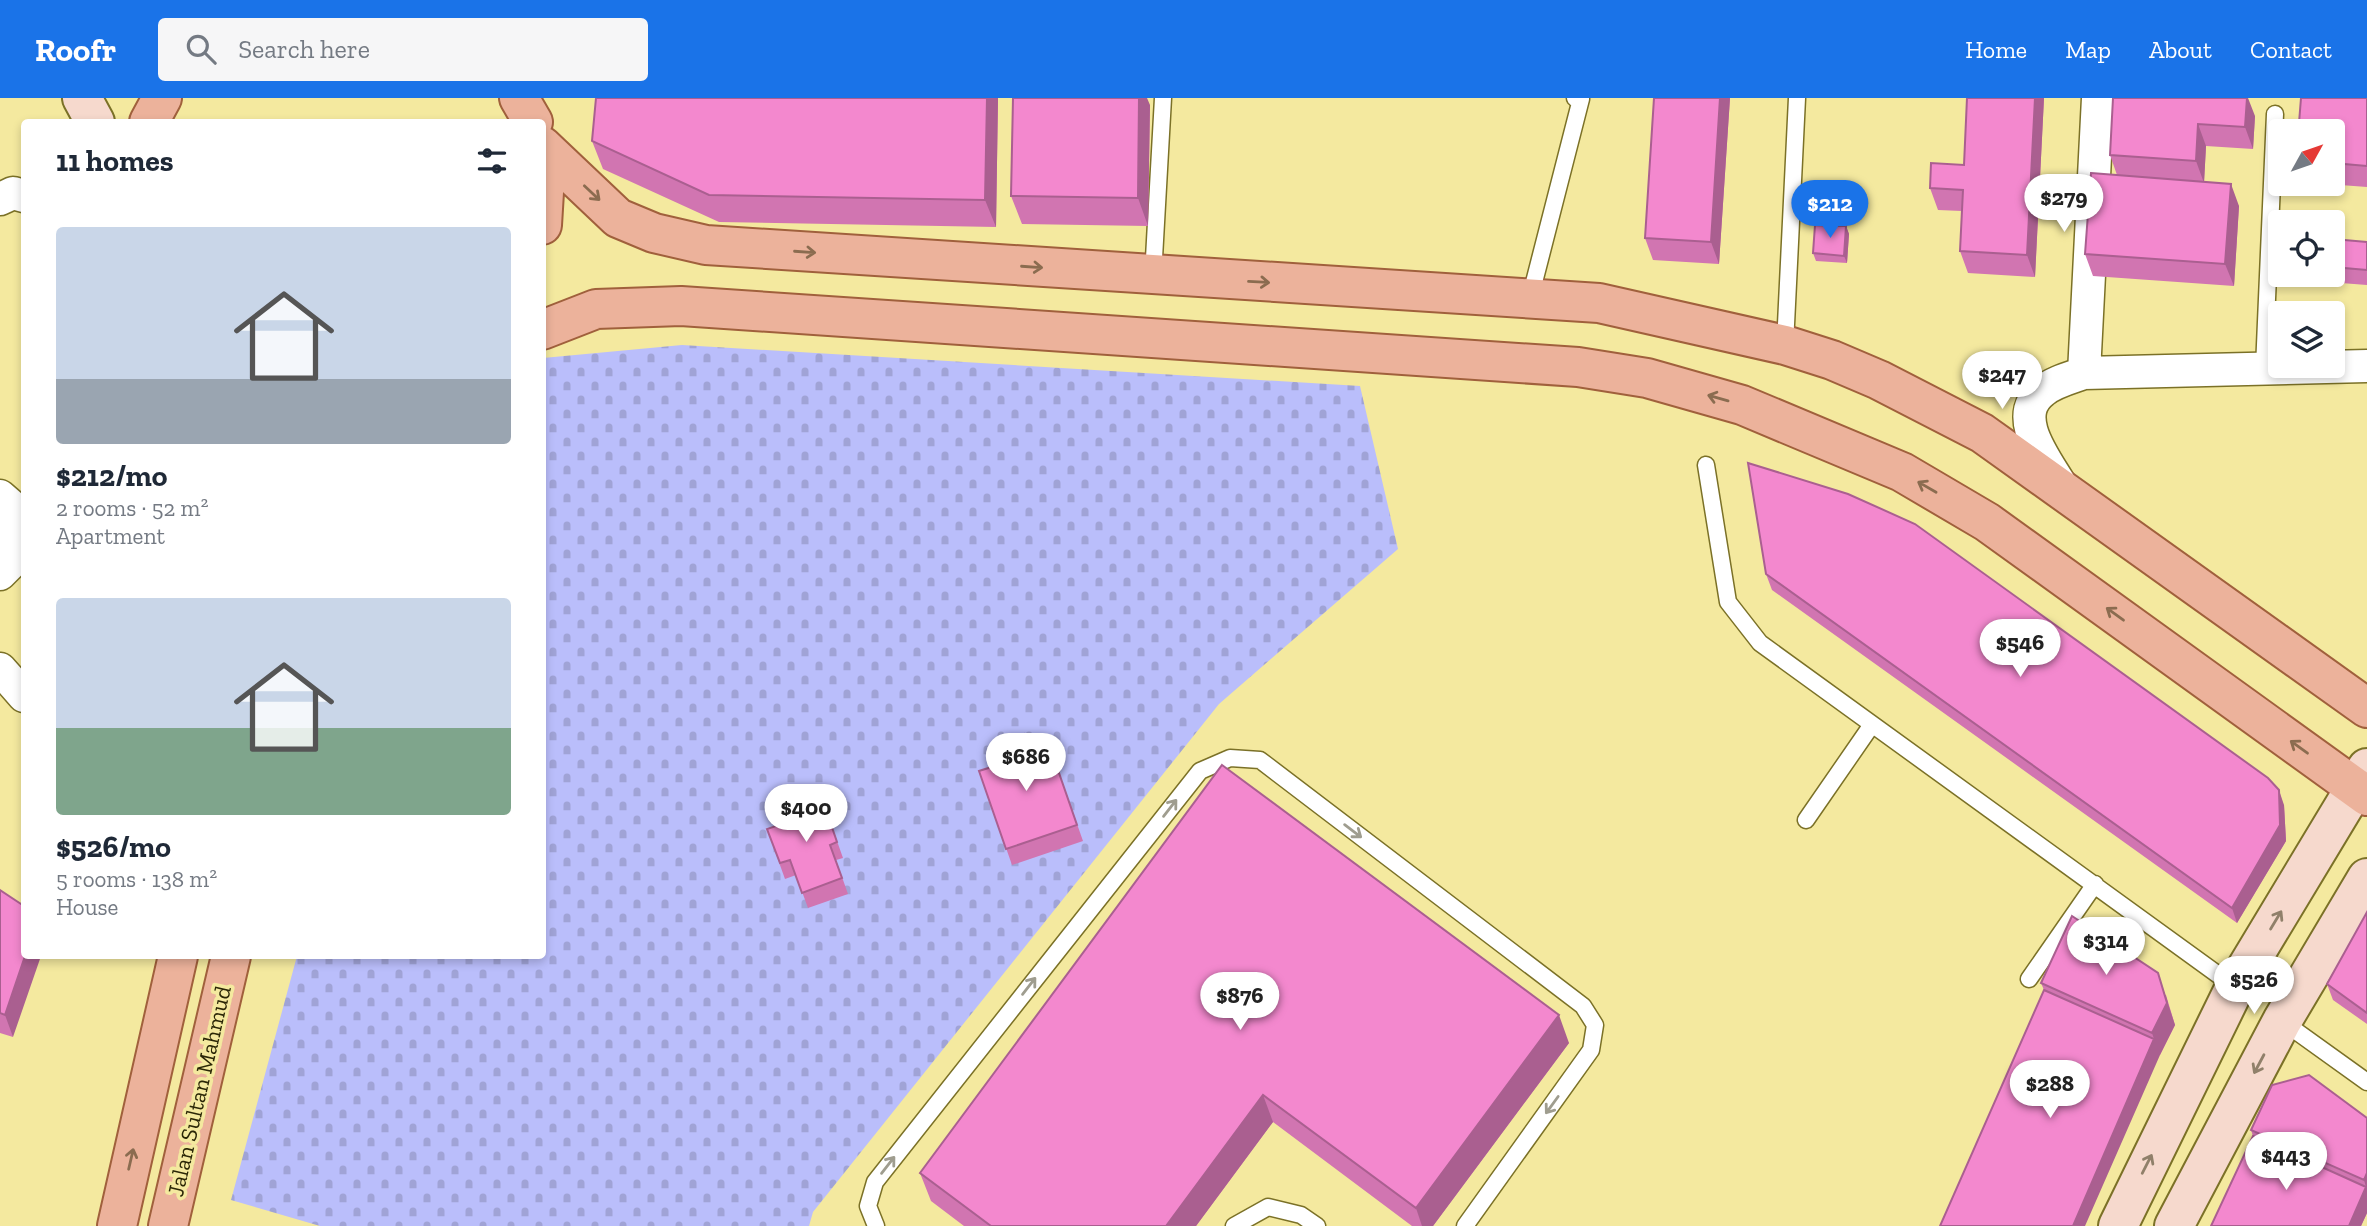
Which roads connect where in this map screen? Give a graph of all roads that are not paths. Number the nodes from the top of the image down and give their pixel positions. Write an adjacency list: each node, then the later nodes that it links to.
1 (82, 98): 10 (street)
2 (162, 98): 11 (main road)
3 (519, 98): 12 (main road)
4 (531, 98): 13 (street)
5 (1163, 98): 17 (lane)
6 (1579, 98): 18 (lane)
7 (1797, 98): 20 (lane)
8 (2098, 98): 23 (street)
9 (2276, 114): 22 (lane)
10 (93, 119)
11 (151, 119)
12 (531, 119)
13 (533, 119)
14 (546, 150): 17 (main road, one-way to 17)
15 (21, 195): 16 (street)
16 (0, 199)
17 (1153, 276): 18 (main road, one-way to 18)
18 (1530, 299): 20 (main road)
19 (546, 328): 32 (main road, one-way to 19)
20 (1785, 345): 25 (main road)
21 (2367, 366): 22 (street)
22 (2263, 368): 23 (street)
23 (2084, 373): 25 (street)
24 (1706, 465): 31 (lane)
25 (2064, 490): 30 (main road)
26 (13, 501): 27 (street)
27 (0, 573)
28 (0, 669): 29 (street)
29 (21, 693)
30 (2367, 708)
31 (1871, 726): 33 (lane); 35 (lane)
32 (2363, 784): 39 (street, one-way to 32)
33 (1806, 820)
34 (2367, 878): 40 (street)
35 (2095, 884): 38 (lane); 39 (lane)
36 (177, 959): 42 (main road, one-way to 36)
37 (230, 959): 43 (main road, Jalan Sultan Mahmud)
38 (2029, 979)
39 (2235, 987): 48 (street, one-way to 39)
40 (2282, 1021): 41 (lane); 49 (street, one-way to 49)
41 (2367, 1082)
42 (117, 1226)
43 (168, 1226)
44 (876, 1226): 47 (lane, one-way to 47)
45 (1234, 1226): 46 (lane)
46 (1317, 1226)
47 (1465, 1226)
48 (2118, 1226)
49 (2174, 1226)

